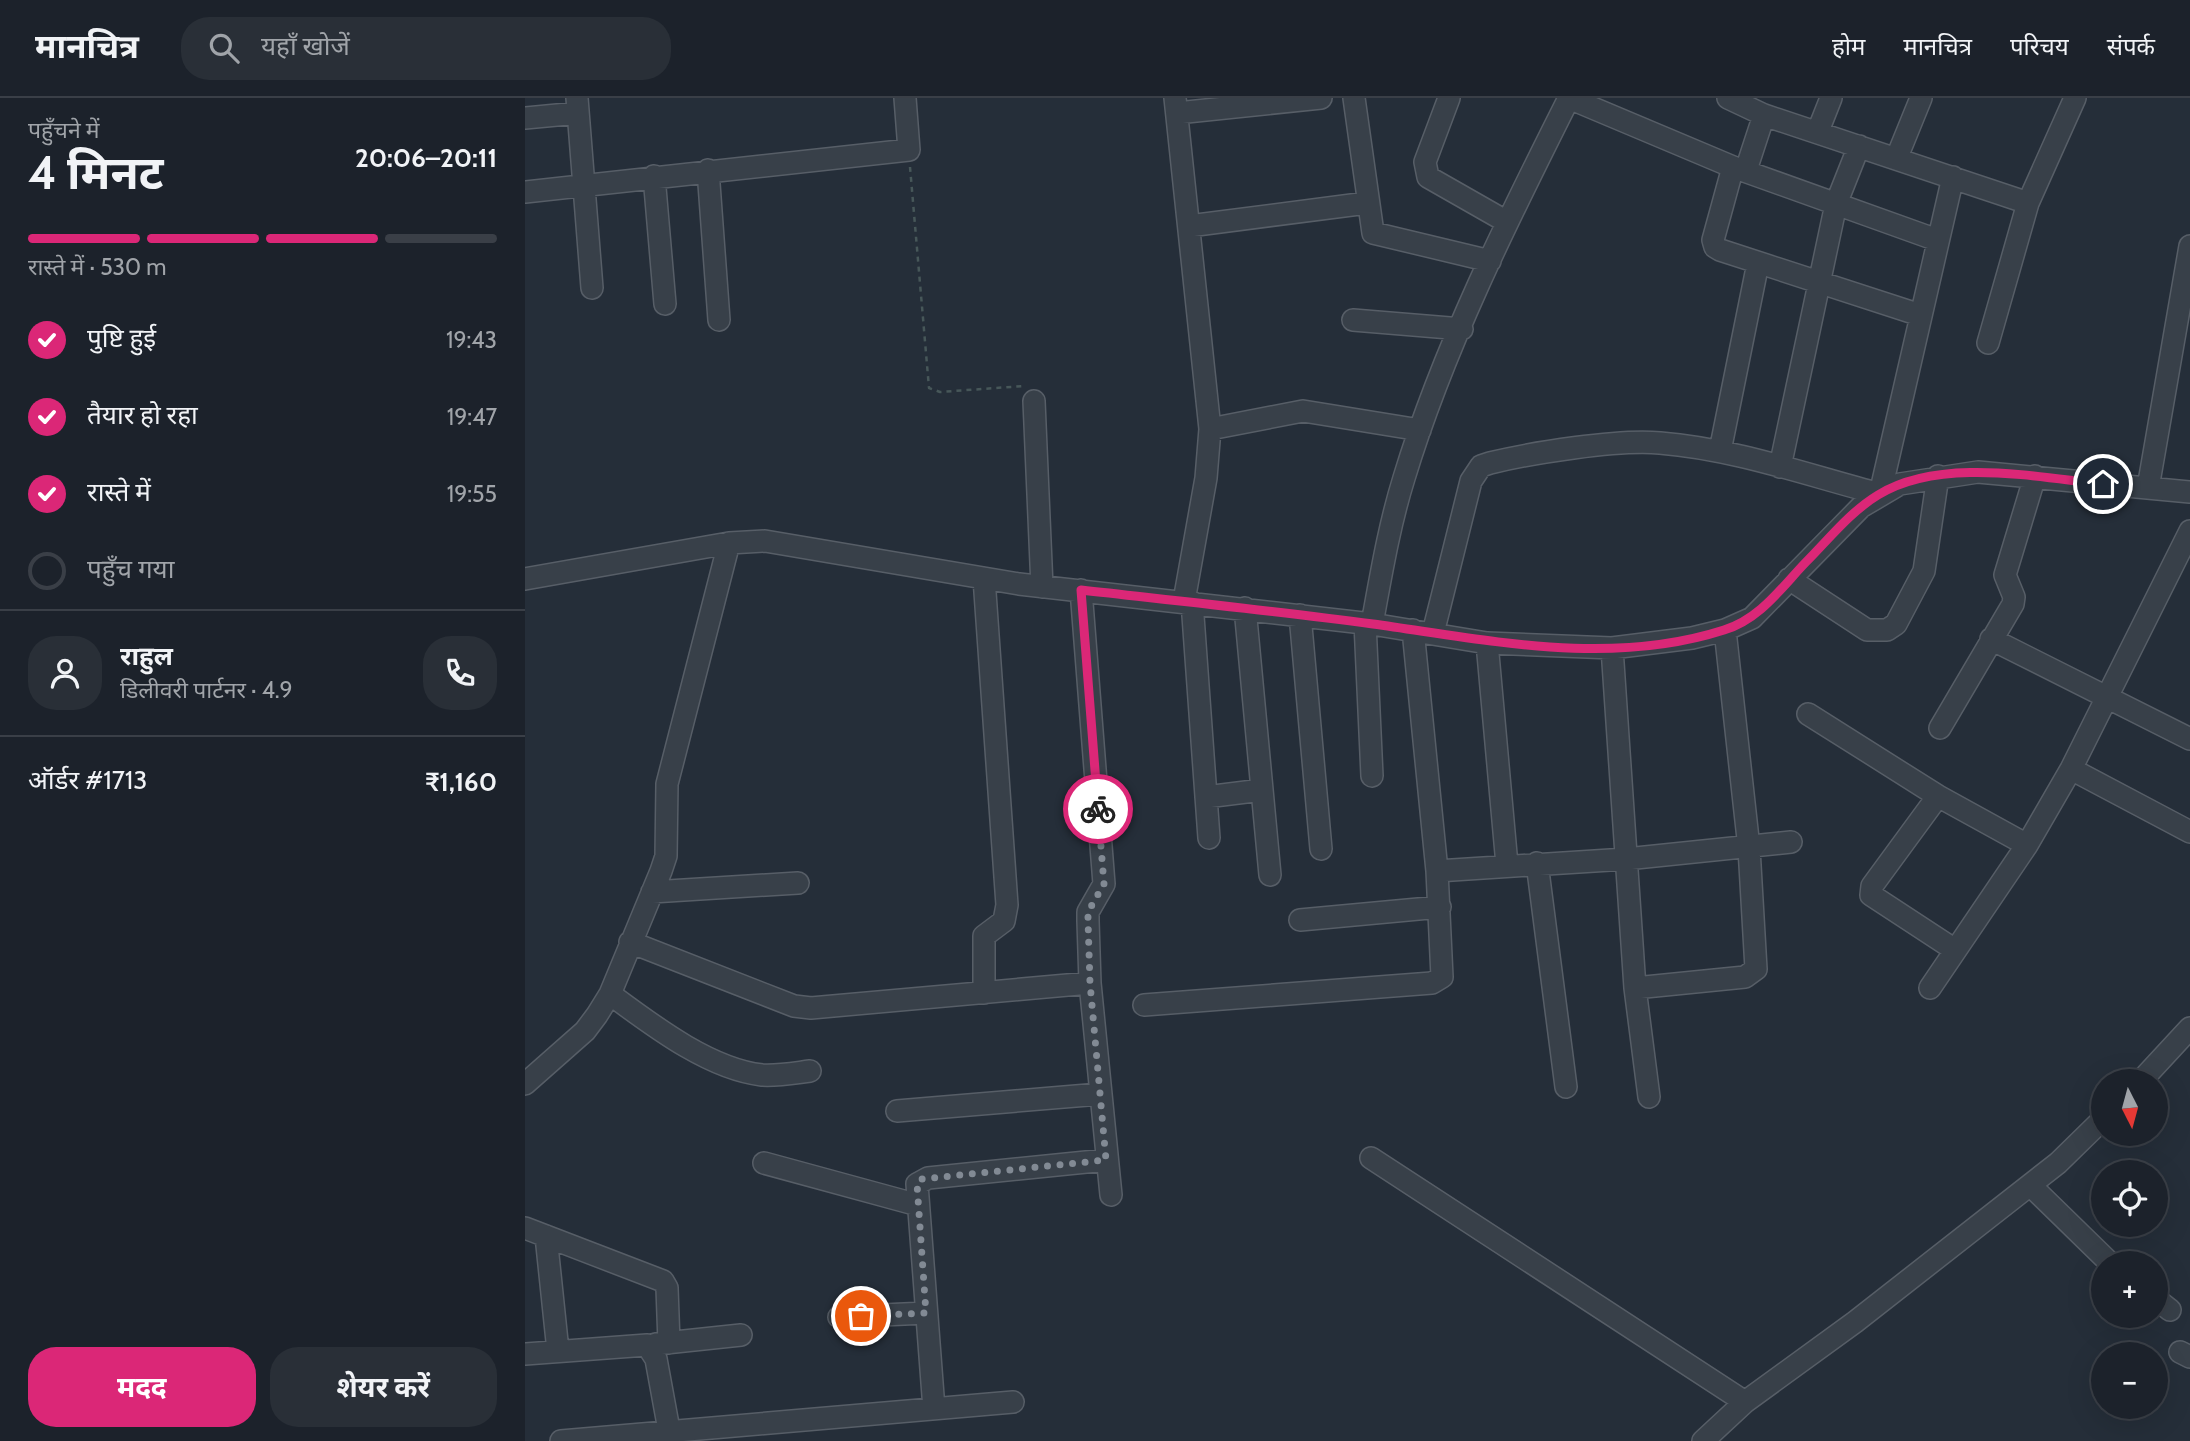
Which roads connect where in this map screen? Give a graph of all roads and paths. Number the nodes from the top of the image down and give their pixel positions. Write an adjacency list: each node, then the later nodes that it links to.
1 (905, 98): 17 (street)
2 (1321, 98): 11 (street)
3 (1354, 98): 25 (street)
4 (1449, 98): 28 (street)
5 (1569, 98): 12 (street); 28 (street)
6 (1728, 98): 13 (street)
7 (1831, 98): 15 (street)
8 (1921, 98): 18 (street)
9 (2072, 99): 26 (street)
10 (577, 105): 14 (street); 23 (street)
11 (1176, 106): 29 (street)
12 (1614, 107): 19 (street)
13 (1765, 115): 15 (street); 19 (street)
14 (525, 118)
15 (1818, 131): 16 (street)
16 (1859, 146): 18 (street); 27 (street)
17 (909, 150): 20 (street); 42 (path)
18 (1897, 157): 22 (street)
19 (1739, 168): 27 (street); 33 (street)
20 (708, 170): 21 (street); 38 (street)
21 (654, 176): 23 (street); 36 (street)
22 (1952, 177): 26 (street); 30 (street)
23 (582, 184): 24 (street); 35 (street)
24 (525, 191)
25 (1367, 203): 29 (street); 32 (street)
26 (2028, 203): 41 (street)
27 (1836, 204): 30 (street); 34 (street)
28 (1507, 222): 32 (street)
29 (1189, 226): 43 (street)
30 (1937, 240): 37 (street)
31 (2190, 246): 49 (street)
32 (1490, 261): 40 (street)
33 (1758, 264): 34 (street); 45 (street)
34 (1819, 283): 37 (street); 46 (street)
35 (592, 288)
36 (665, 304)
37 (1920, 315): 51 (street)
38 (719, 320)
39 (1353, 320): 40 (street)
40 (1462, 329): 44 (street)
41 (1988, 343)
42 (1034, 401): 57 (street)
43 (1210, 429): 44 (street); 59 (street)
44 (1420, 430): 62 (street)
45 (1720, 451): 46 (street); 64 (street)
46 (1780, 467): 51 (street)
47 (1938, 477): 48 (street); 51 (street); 56 (street)
48 (2035, 477): 49 (street); 65 (street)
49 (2148, 488): 50 (street)
50 (2190, 492)
51 (1880, 494): 56 (street)
52 (2190, 531): 68 (street)
53 (729, 542): 54 (street); 55 (street); 89 (street)
54 (984, 578): 57 (street); 97 (street)
55 (525, 579)
56 (1789, 579): 63 (street)
57 (1042, 587): 58 (street)
58 (1081, 590): 59 (street); 94 (street)
59 (1188, 602): 60 (street); 76 (street)
60 (1245, 608): 61 (street); 74 (street)
61 (1300, 615): 62 (street); 82 (street)
62 (1369, 623): 64 (street); 73 (street)
63 (1725, 630): 67 (street); 81 (street)
64 (1423, 632): 66 (street); 86 (street)
65 (1991, 639): 68 (street); 70 (street)
66 (1487, 643): 67 (street); 85 (street)
67 (1612, 648): 83 (street)
68 (2106, 695): 71 (street); 72 (street)
69 (1808, 714): 75 (street)
70 (1940, 728)
71 (2190, 739)
72 (2071, 769): 77 (street); 80 (street)
73 (1372, 776)
74 (1262, 790): 76 (street); 87 (street)
75 (1938, 796): 80 (street); 93 (street)
76 (1206, 797): 78 (street)
77 (2190, 831)
78 (1209, 838)
79 (1791, 842): 81 (street)
80 (2027, 845): 93 (street)
81 (1749, 848): 83 (street); 95 (street)
82 (1321, 849)
83 (1626, 859): 84 (street); 95 (street)
84 (1537, 863): 85 (street); 104 (street)
85 (1507, 865): 86 (street)
86 (1437, 871): 90 (street)
87 (1270, 875)
88 (798, 883): 89 (street)
89 (652, 892): 92 (street)
90 (1440, 907): 91 (street); 99 (street)
91 (1300, 920)
92 (630, 942): 97 (street); 98 (street)
93 (1955, 950): 96 (street)
94 (1090, 983): 97 (street); 105 (street)
95 (1635, 988): 106 (street)
96 (1930, 988)
97 (984, 993)
98 (610, 994): 102 (street); 103 (street)
99 (1144, 1004)
100 (2190, 1028): 101 (street)
101 (2152, 1069)
102 (810, 1071)
103 (525, 1084)
104 (1566, 1087)
105 (1100, 1094): 107 (street); 110 (street)
106 (1649, 1097)
107 (897, 1111)
108 (2091, 1130): 112 (street)
109 (1371, 1158): 126 (street)
110 (1106, 1160): 113 (street); 114 (street)
111 (764, 1163): 114 (street)
112 (2030, 1185): 117 (street); 126 (street)
113 (1111, 1195)
114 (918, 1205): 118 (street)
115 (525, 1228): 116 (street)
116 (546, 1236): 121 (street); 123 (street)
117 (2098, 1251)
118 (926, 1313): 119 (street); 127 (street)
119 (839, 1317)
120 (741, 1335): 121 (street)
121 (669, 1343): 122 (street)
122 (647, 1345): 123 (street); 128 (street)
123 (558, 1351): 124 (street)
124 (525, 1354)
125 (1013, 1402): 127 (street)
126 (1745, 1402): 130 (street)
127 (934, 1409): 128 (street)
128 (670, 1436): 129 (street)
129 (561, 1441)
130 (1703, 1441)

